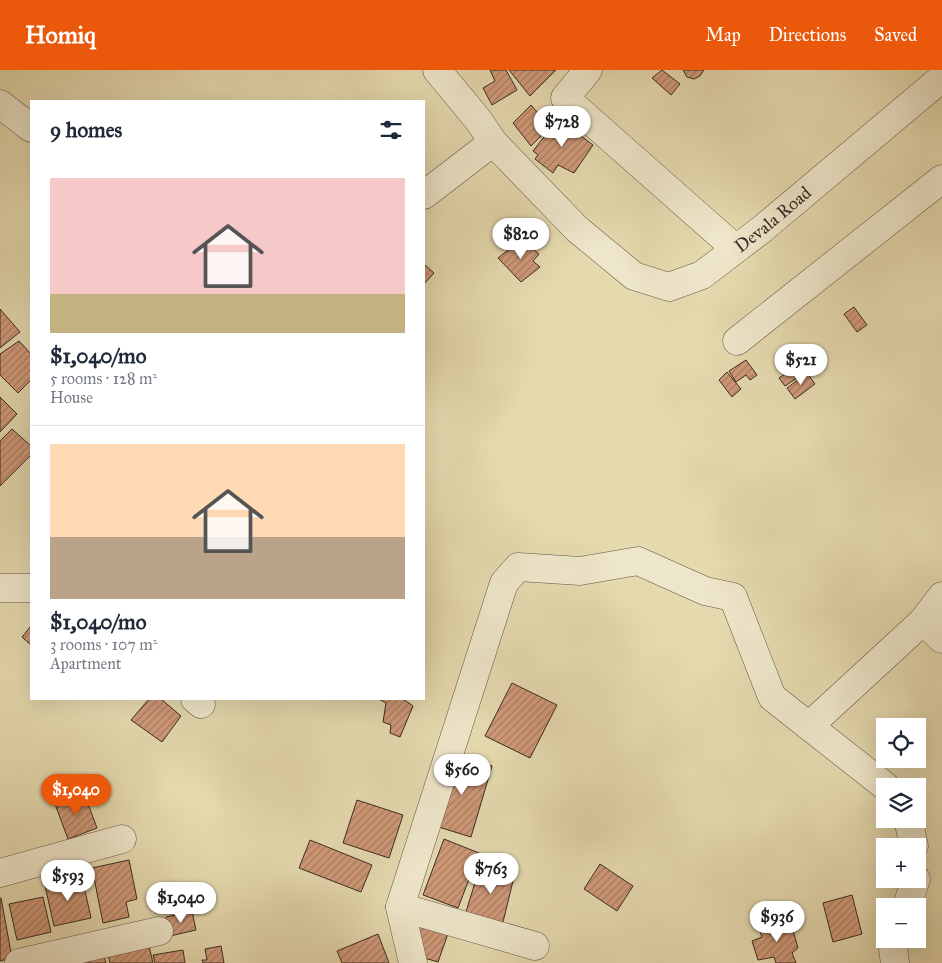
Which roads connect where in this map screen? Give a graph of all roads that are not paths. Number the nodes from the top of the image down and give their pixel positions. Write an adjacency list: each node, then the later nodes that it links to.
1 (437, 70): 6 (street)
2 (588, 70): 9 (street, Devala Road)
3 (942, 78): 9 (street, Devala Road)
4 (0, 104): 5 (street)
5 (30, 127)
6 (493, 142): 8 (street); 9 (street)
7 (942, 179): 10 (street)
8 (425, 194)
9 (736, 249)
10 (737, 341)
11 (0, 588): 12 (street)
12 (30, 588)
13 (942, 596): 14 (street)
14 (933, 630): 15 (street)
15 (809, 726): 16 (street); 19 (street)
16 (876, 779)
17 (122, 839): 18 (street)
18 (0, 873)
19 (400, 907): 21 (street); 24 (street)
20 (159, 931): 23 (street)
21 (535, 946)
22 (893, 948): 25 (street)
23 (19, 963)
24 (413, 963)
25 (895, 963)

